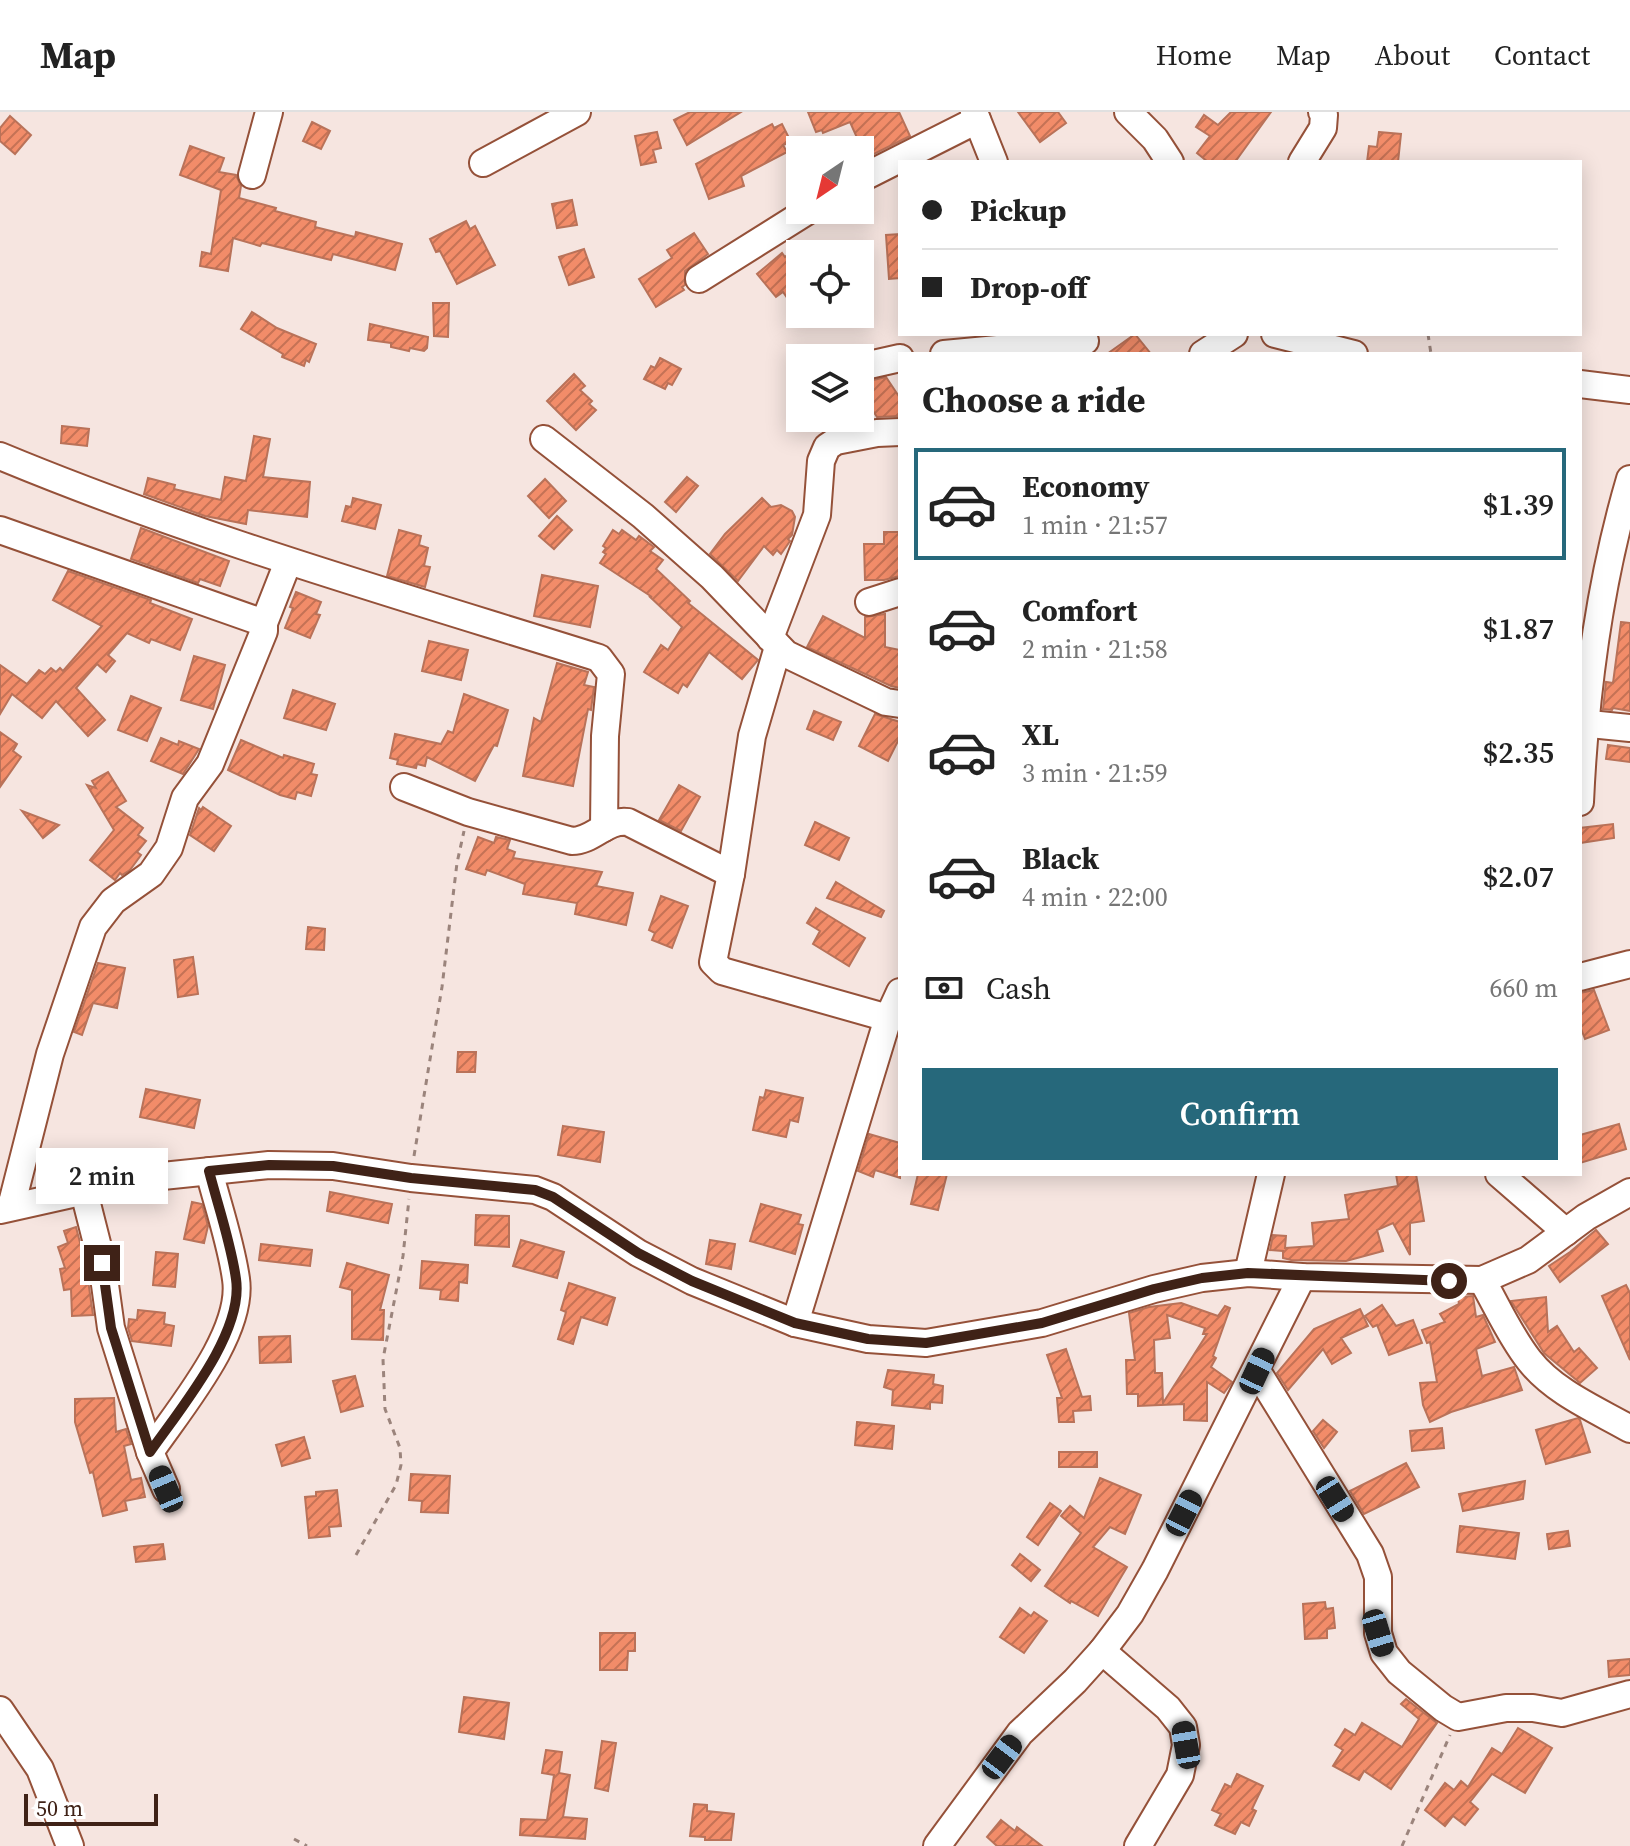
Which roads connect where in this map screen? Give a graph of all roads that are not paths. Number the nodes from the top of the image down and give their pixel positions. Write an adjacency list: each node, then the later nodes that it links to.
1 (269, 112): 11 (street)
2 (577, 112): 9 (street)
3 (1128, 112): 7 (street)
4 (1322, 112): 8 (street)
5 (976, 116): 6 (street); 10 (street)
6 (993, 160)
7 (1169, 160)
8 (1303, 160)
9 (483, 163)
10 (874, 171)
11 (252, 175)
12 (787, 224): 13 (street)
13 (699, 279)
14 (1231, 336): 18 (street)
15 (1283, 336): 19 (street)
16 (1086, 343): 17 (street)
17 (970, 352)
18 (1206, 352)
19 (1346, 352)
20 (898, 358): 21 (street)
21 (874, 364)
22 (1582, 384): 23 (street)
23 (1630, 390)
24 (898, 432): 33 (street)
25 (544, 439): 33 (street)
26 (0, 456): 29 (street)
27 (1630, 479): 35 (street)
28 (0, 530): 32 (street)
29 (288, 562): 32 (street); 38 (street)
30 (898, 593): 31 (street)
31 (869, 602)
32 (264, 623): 49 (street)
33 (774, 642): 34 (street); 39 (street)
34 (898, 704)
35 (1582, 723): 36 (street)
36 (1630, 728)
37 (404, 787): 38 (street)
38 (604, 828): 39 (street)
39 (731, 874): 43 (street)
40 (1630, 964): 41 (street)
41 (1582, 976)
42 (898, 996): 43 (street)
43 (888, 1018): 54 (street)
44 (209, 1171): 47 (street); 54 (street); 57 (street)
45 (1271, 1176): 51 (street)
46 (1501, 1176): 50 (street)
47 (84, 1192): 49 (street); 57 (street)
48 (1630, 1192): 50 (street)
49 (6, 1209)
50 (1566, 1232): 53 (street)
51 (1248, 1273): 52 (street); 54 (street)
52 (1302, 1277): 53 (street); 55 (street)
53 (1482, 1280): 56 (street)
54 (795, 1323)
55 (1257, 1371): 59 (street); 60 (street)
56 (1630, 1429)
57 (150, 1452): 58 (street)
58 (166, 1489)
59 (1102, 1651): 63 (street); 64 (street)
60 (1630, 1694)
61 (0, 1710): 62 (street)
62 (70, 1846)
63 (937, 1846)
64 (1138, 1846)

